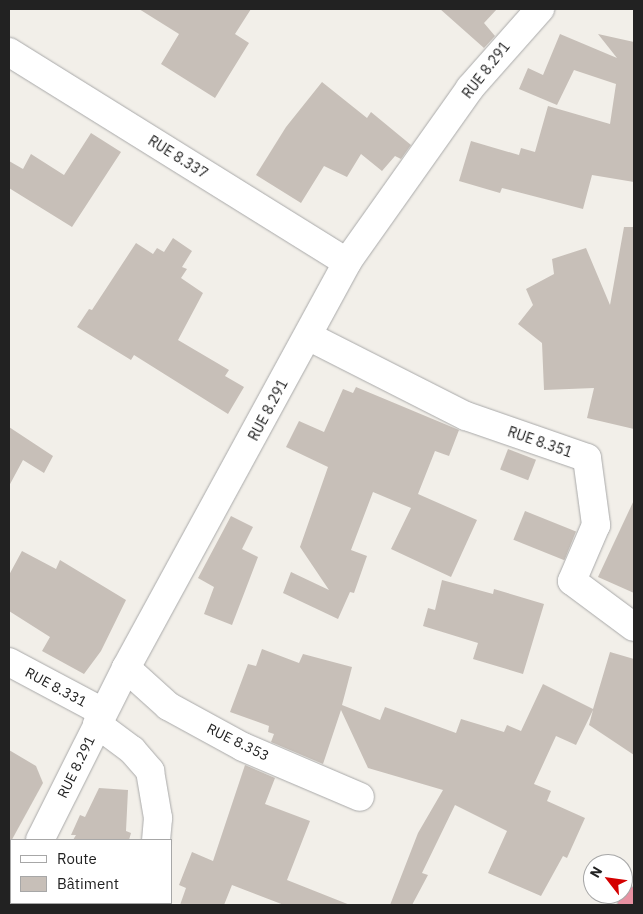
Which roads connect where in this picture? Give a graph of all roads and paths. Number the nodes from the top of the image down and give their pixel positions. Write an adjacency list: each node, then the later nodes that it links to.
1 (540, 9): 3 (street, RUE 8.291)
2 (9, 52): 3 (street, RUE 8.337)
3 (347, 262): 4 (street, RUE 8.291)
4 (308, 336): 5 (street, RUE 8.351); 7 (street, RUE 8.291)
5 (634, 627)
6 (9, 662): 8 (street, RUE 8.331)
7 (126, 668): 8 (street, RUE 8.291); 9 (street, RUE 8.353)
8 (100, 718): 10 (street, RUE 8.291); 11 (street, RUE 8.331)
9 (360, 797)
10 (40, 839)
11 (156, 839)
12 (634, 901): 13 (highway)
13 (632, 905)

